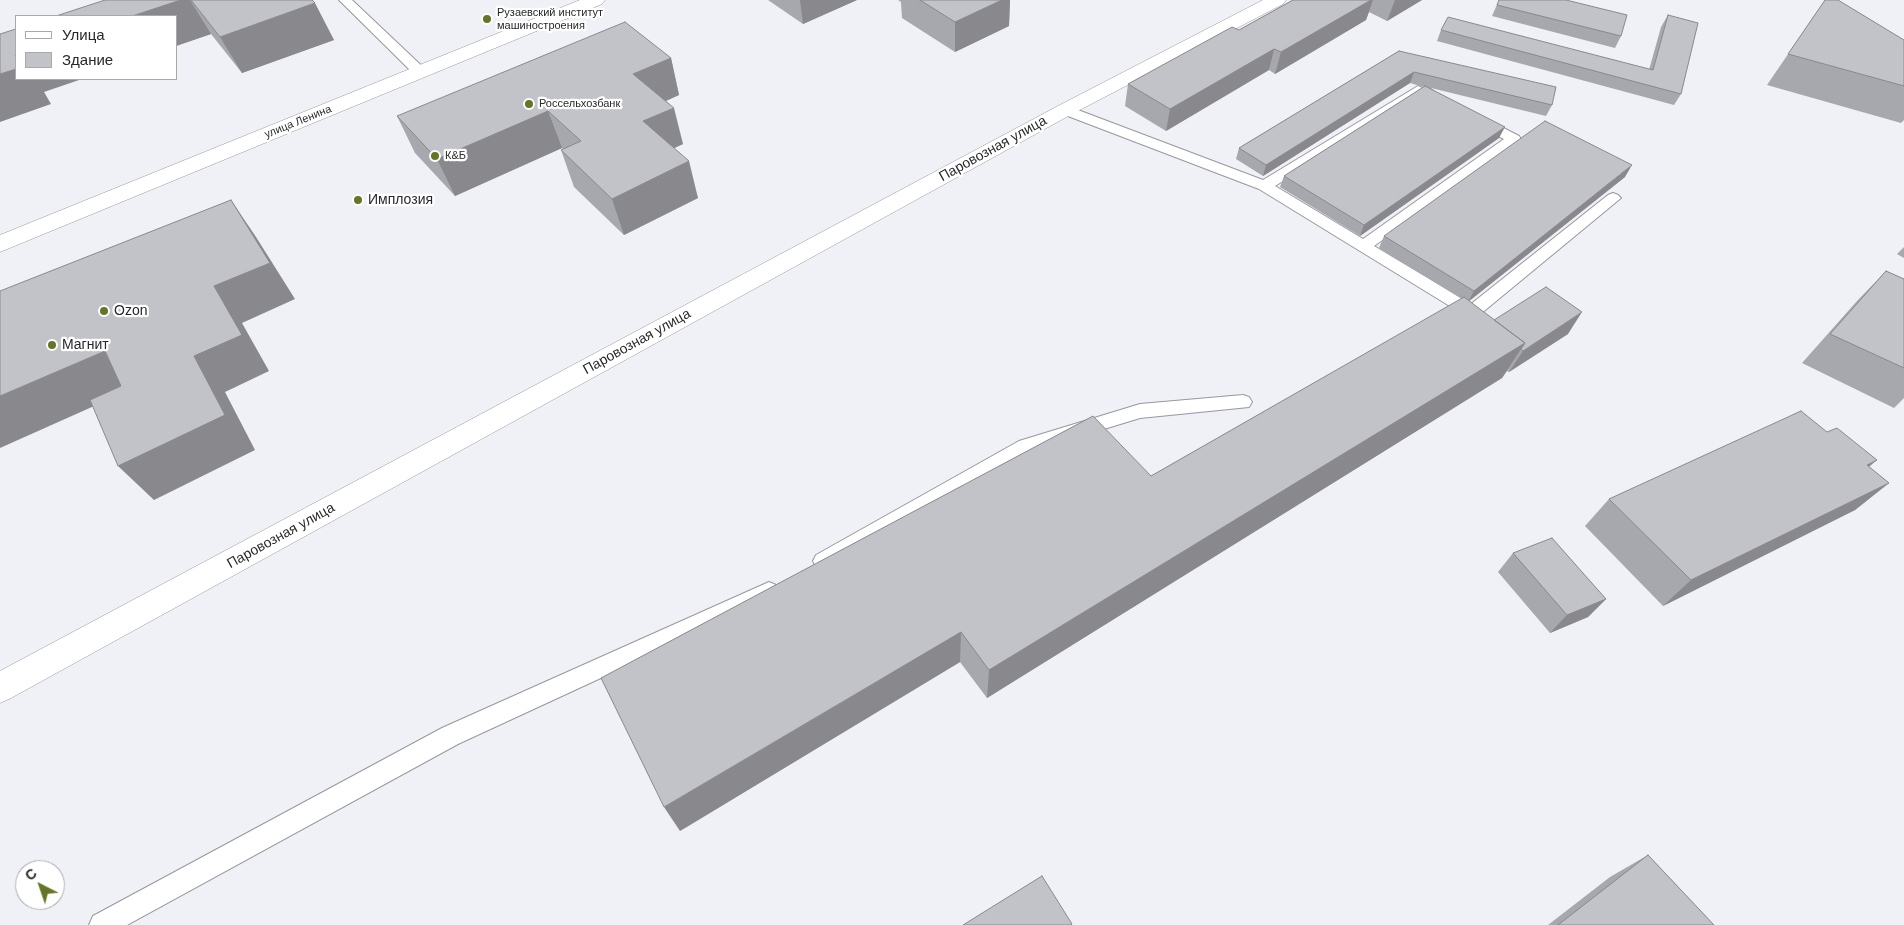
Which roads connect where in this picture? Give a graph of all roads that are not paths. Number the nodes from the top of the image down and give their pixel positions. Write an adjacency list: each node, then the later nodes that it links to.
1 (345, 0): 4 (lane)
2 (596, 0): 4 (street, улица Ленина)
3 (1276, 0): 6 (street, Паровозная улица)
4 (420, 72): 10 (street, улица Ленина)
5 (1452, 108): 8 (lane)
6 (1065, 110): 8 (lane); 13 (street, Паровозная улица)
7 (1470, 117): 11 (lane)
8 (1264, 186): 11 (lane)
9 (1613, 198): 11 (lane)
10 (0, 244)
11 (1364, 246)
12 (1243, 402): 14 (lane)
13 (0, 688)
14 (102, 925)

